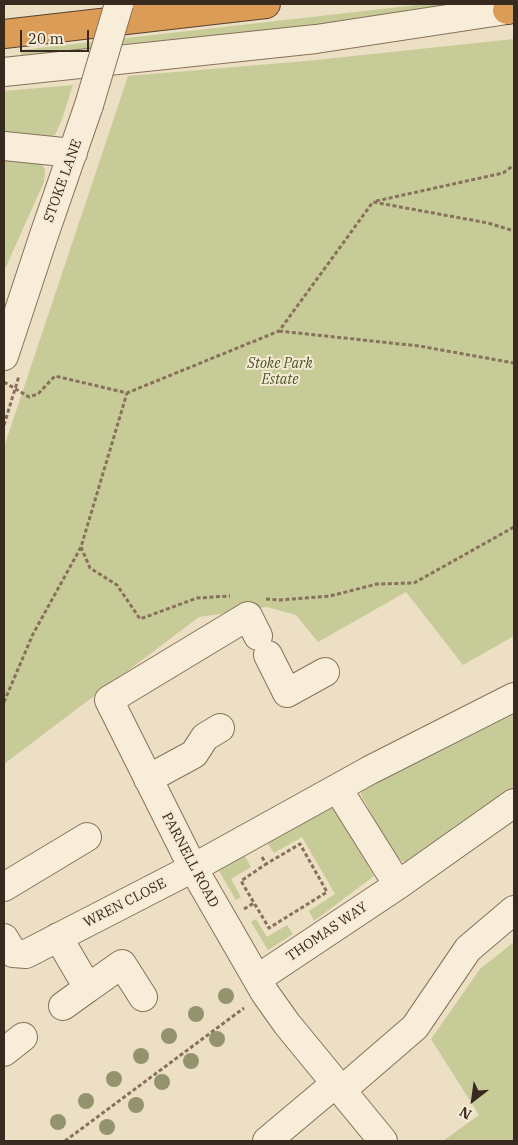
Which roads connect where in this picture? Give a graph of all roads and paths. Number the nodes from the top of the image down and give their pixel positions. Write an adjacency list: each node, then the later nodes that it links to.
1 (119, 4): 7 (street, STOKE LANE, bridge)
2 (266, 4): 4 (highway)
3 (510, 9): 5 (street)
4 (4, 34)
5 (4, 72)
6 (4, 146): 7 (street)
7 (74, 153): 12 (street, STOKE LANE)
8 (514, 165): 9 (path)
9 (373, 202): 10 (path); 11 (path)
10 (514, 231)
11 (279, 331): 13 (path); 15 (path)
12 (4, 356)
13 (514, 363)
14 (4, 382): 15 (path)
15 (127, 393): 17 (path)
16 (514, 527): 18 (path)
17 (80, 547): 18 (path); 21 (path)
18 (254, 620): 19 (street); 23 (street, PARNELL ROAD)
19 (325, 672)
20 (514, 697): 24 (street)
21 (4, 702)
22 (220, 728): 23 (street)
23 (148, 779): 29 (street, PARNELL ROAD)
24 (338, 789): 27 (street); 30 (street)
25 (514, 803): 30 (street, THOMAS WAY)
26 (87, 837): 31 (street)
27 (250, 837): 28 (path); 29 (street)
28 (266, 864): 28 (path)
29 (192, 868): 33 (street, WREN CLOSE); 35 (street, PARNELL ROAD)
30 (398, 885): 35 (street, THOMAS WAY)
31 (4, 887)
32 (514, 910): 39 (street)
33 (58, 937): 34 (street, WREN CLOSE); 36 (street)
34 (4, 938)
35 (261, 986): 39 (street, PARNELL ROAD); 40 (path)
36 (88, 988): 37 (street); 38 (street)
37 (143, 997)
38 (63, 1006)
39 (339, 1087): 41 (street); 42 (street, PARNELL ROAD)
40 (65, 1141)
41 (267, 1141)
42 (383, 1141)

